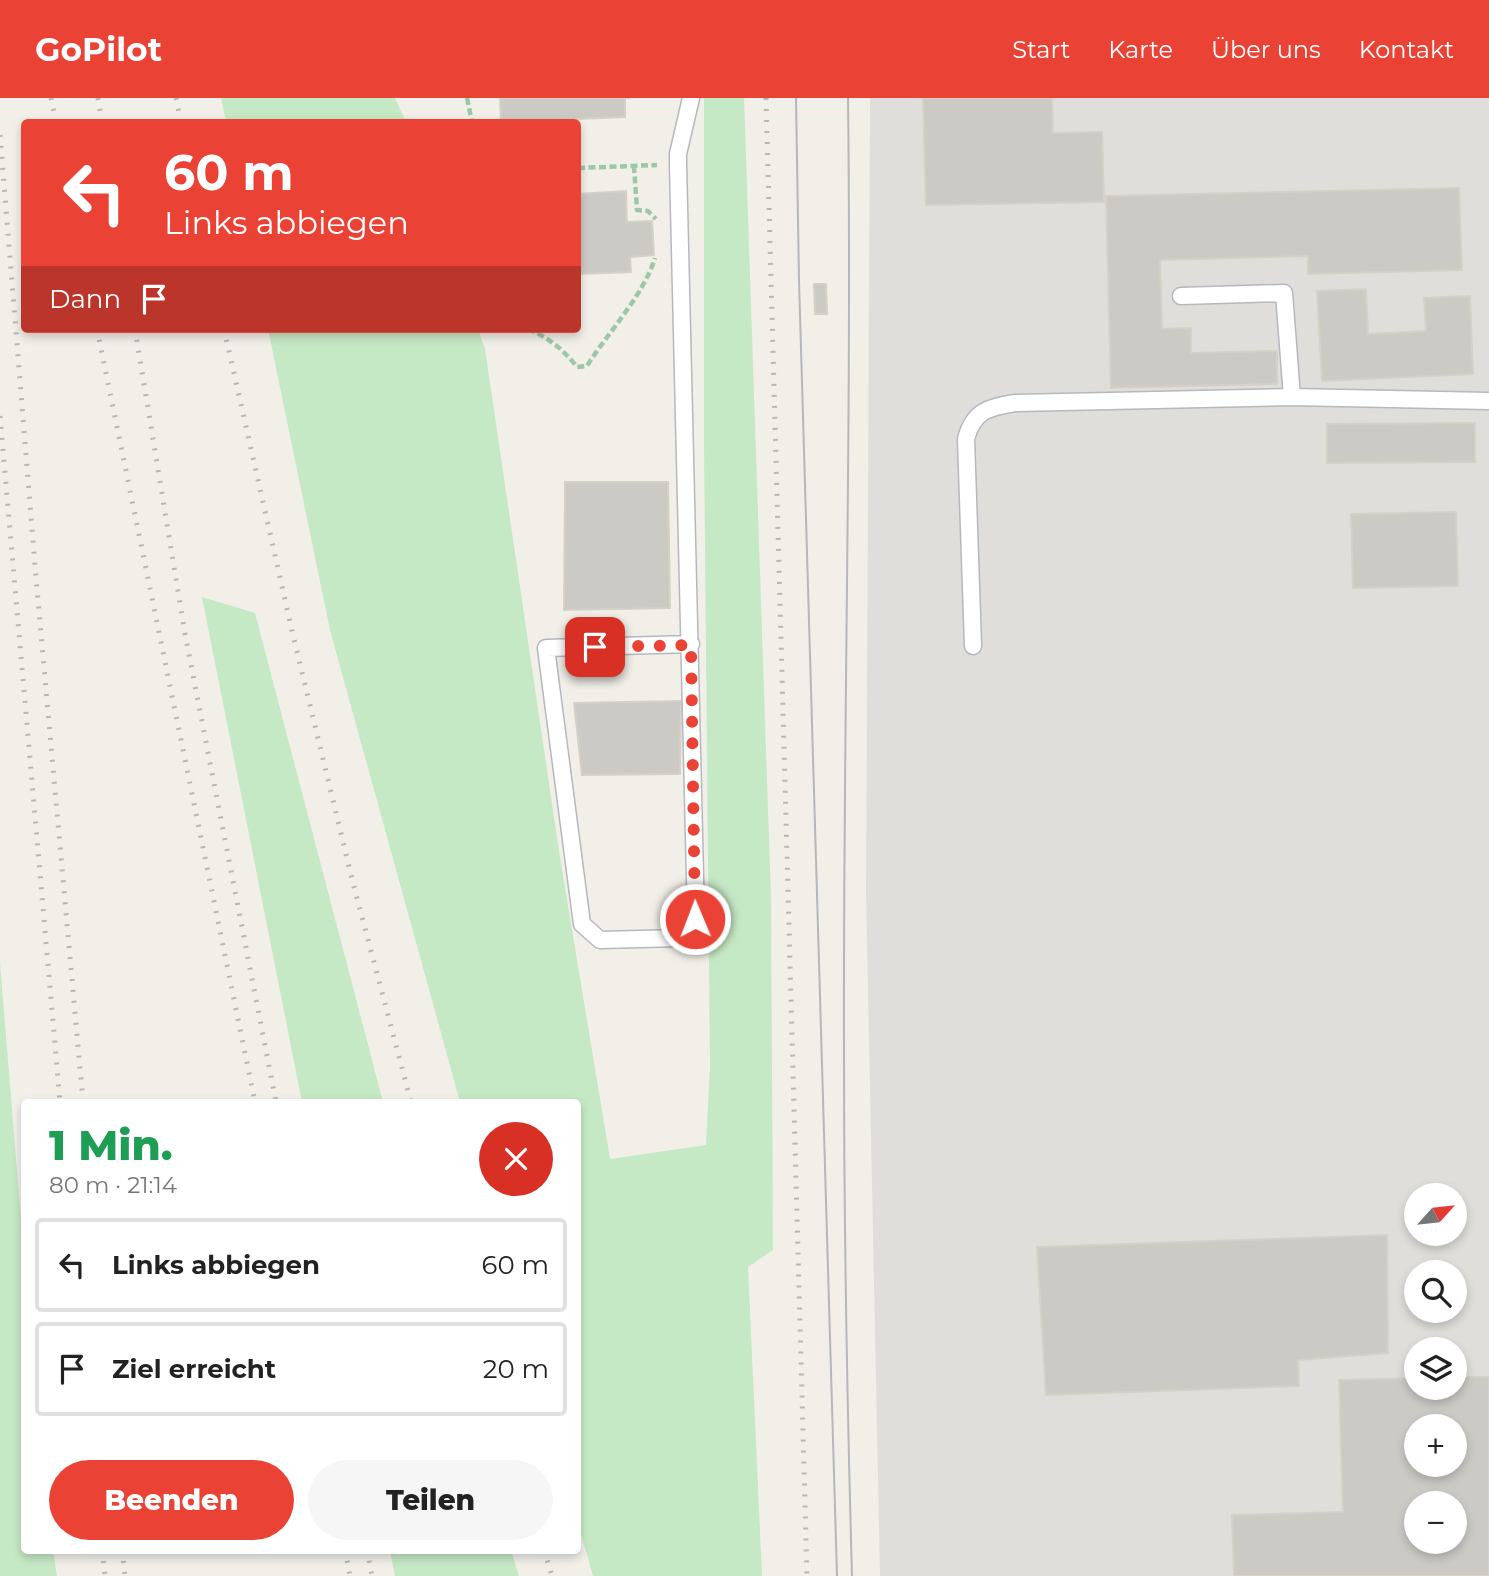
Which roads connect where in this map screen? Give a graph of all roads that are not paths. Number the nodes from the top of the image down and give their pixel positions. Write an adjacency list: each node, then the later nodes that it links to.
1 (691, 98): 5 (lane)
2 (1181, 296): 3 (lane)
3 (1292, 397): 4 (lane); 6 (lane)
4 (1489, 401)
5 (691, 645): 5 (lane)
6 (973, 646)

